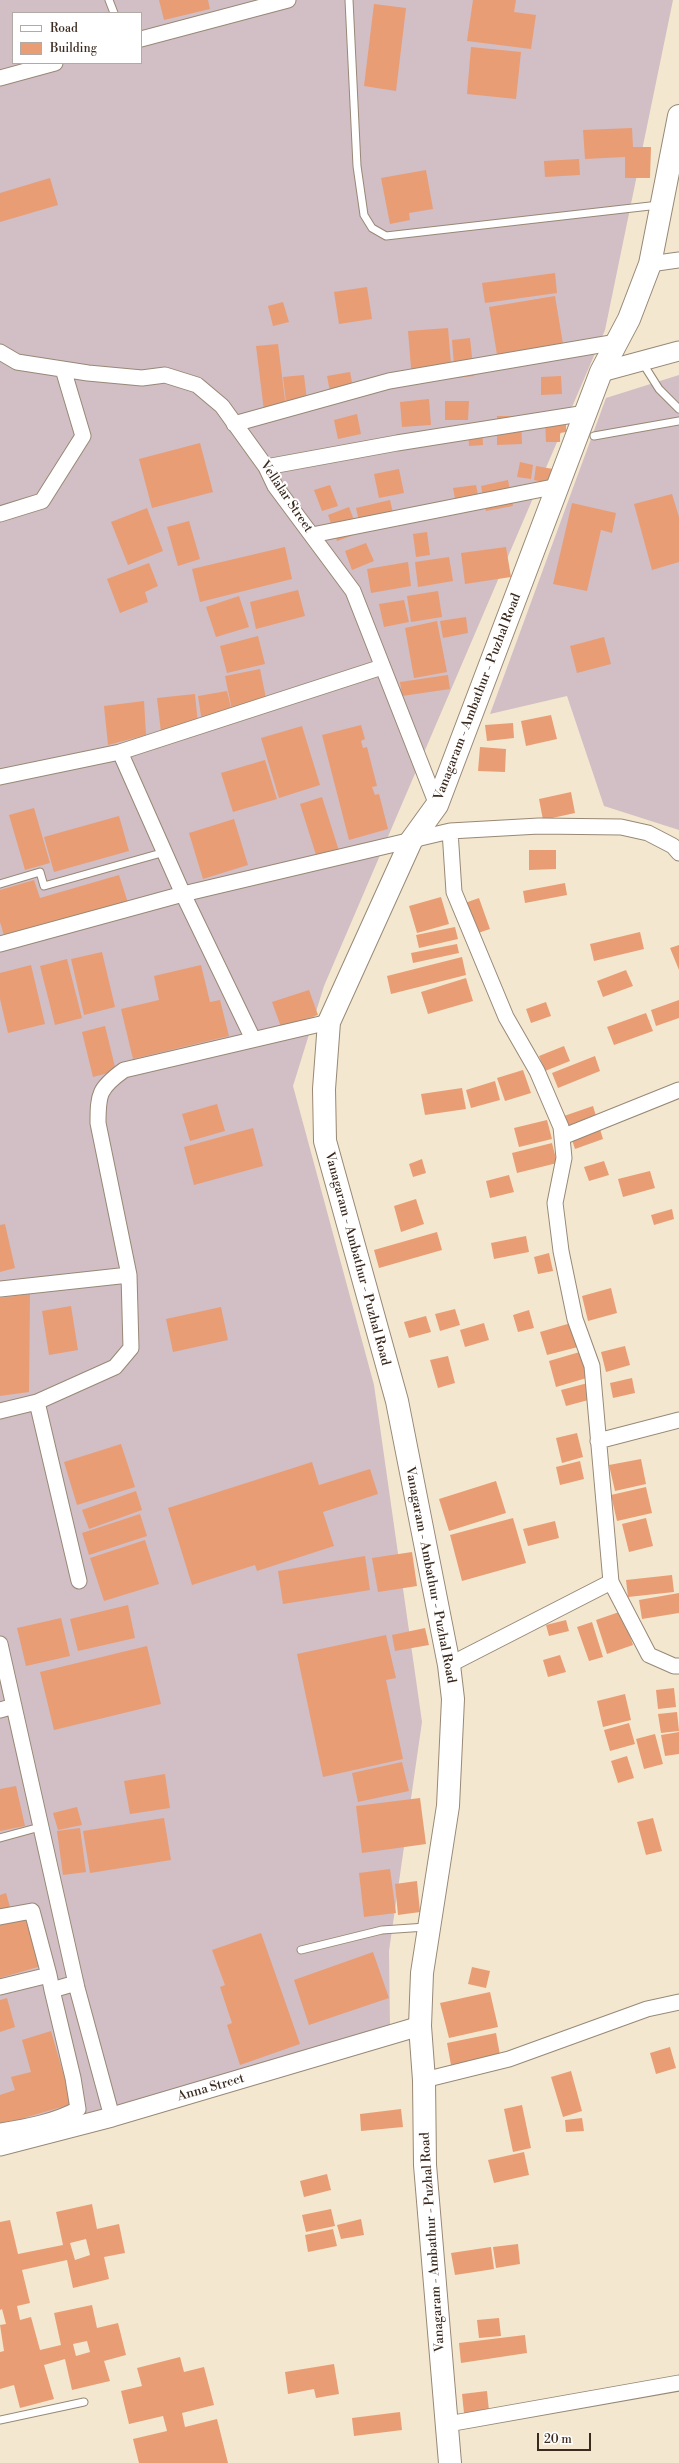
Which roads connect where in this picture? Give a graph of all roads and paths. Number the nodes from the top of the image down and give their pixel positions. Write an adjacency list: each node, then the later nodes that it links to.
1 (109, 0): 4 (lane)
2 (288, 0): 5 (street)
3 (349, 0): 9 (lane)
4 (114, 12)
5 (142, 39)
6 (51, 64): 7 (street)
7 (0, 78)
8 (678, 125): 9 (main road, Vanagaram - Ambathur - Puzhal Road)
9 (661, 205): 11 (main road, Vanagaram - Ambathur - Puzhal Road)
10 (679, 260): 11 (street)
11 (650, 264): 12 (main road, Vanagaram - Ambathur - Puzhal Road)
12 (617, 342): 17 (main road, Vanagaram - Ambathur - Puzhal Road); 21 (street)
13 (679, 351): 15 (street)
14 (0, 352): 16 (street, Vellalar Street)
15 (642, 361): 17 (street); 18 (lane)
16 (62, 369): 21 (street, Vellalar Street); 25 (street)
17 (601, 372): 19 (main road, Vanagaram - Ambathur - Puzhal Road)
18 (679, 409)
19 (586, 413): 23 (street); 24 (main road, Vanagaram - Ambathur - Puzhal Road)
20 (679, 421): 22 (lane)
21 (234, 424): 23 (street, Vellalar Street)
22 (594, 436)
23 (266, 467): 26 (street, Vellalar Street)
24 (558, 486): 26 (street); 30 (main road, Vanagaram - Ambathur - Puzhal Road)
25 (0, 514)
26 (312, 535): 27 (street, Vellalar Street)
27 (382, 666): 28 (street); 30 (street, Vellalar Street)
28 (120, 752): 29 (street); 33 (street)
29 (0, 777)
30 (437, 805): 32 (main road, Vanagaram - Ambathur - Puzhal Road)
31 (450, 831): 32 (street); 34 (street); 41 (street)
32 (411, 841): 36 (street); 38 (main road, Vanagaram - Ambathur - Puzhal Road)
33 (165, 852): 35 (lane); 36 (street)
34 (679, 853)
35 (0, 884)
36 (183, 894): 37 (street); 39 (street)
37 (0, 944)
38 (329, 1022): 39 (street); 51 (main road, Vanagaram - Ambathur - Puzhal Road)
39 (254, 1038): 42 (street)
40 (679, 1090): 41 (street)
41 (562, 1137): 47 (street)
42 (129, 1275): 43 (street); 44 (street)
43 (0, 1289)
44 (37, 1402): 45 (street); 48 (street)
45 (0, 1412)
46 (679, 1420): 47 (street)
47 (598, 1441): 49 (street)
48 (79, 1581)
49 (611, 1582): 51 (street); 52 (street)
50 (0, 1644): 53 (street)
51 (449, 1665): 57 (main road, Vanagaram - Ambathur - Puzhal Road)
52 (679, 1666)
53 (7, 1708): 54 (street)
54 (40, 1827): 55 (lane); 60 (street)
55 (0, 1838)
56 (0, 1917): 59 (street)
57 (429, 1927): 58 (lane); 64 (main road, Vanagaram - Ambathur - Puzhal Road)
58 (301, 1950)
59 (49, 1975): 61 (street); 62 (street)
60 (76, 1983): 62 (street); 66 (street)
61 (0, 1987)
62 (52, 1990): 67 (street)
63 (679, 2002): 65 (street)
64 (420, 2026): 65 (main road, Vanagaram - Ambathur - Puzhal Road); 66 (street, Anna Street)
65 (424, 2080): 72 (main road, Vanagaram - Ambathur - Puzhal Road)
66 (112, 2117): 68 (street, Anna Street)
67 (0, 2131)
68 (0, 2146)
69 (679, 2383): 72 (street)
70 (84, 2402): 71 (lane)
71 (0, 2420)
72 (448, 2424): 73 (main road, Vanagaram - Ambathur - Puzhal Road)
73 (450, 2463)

